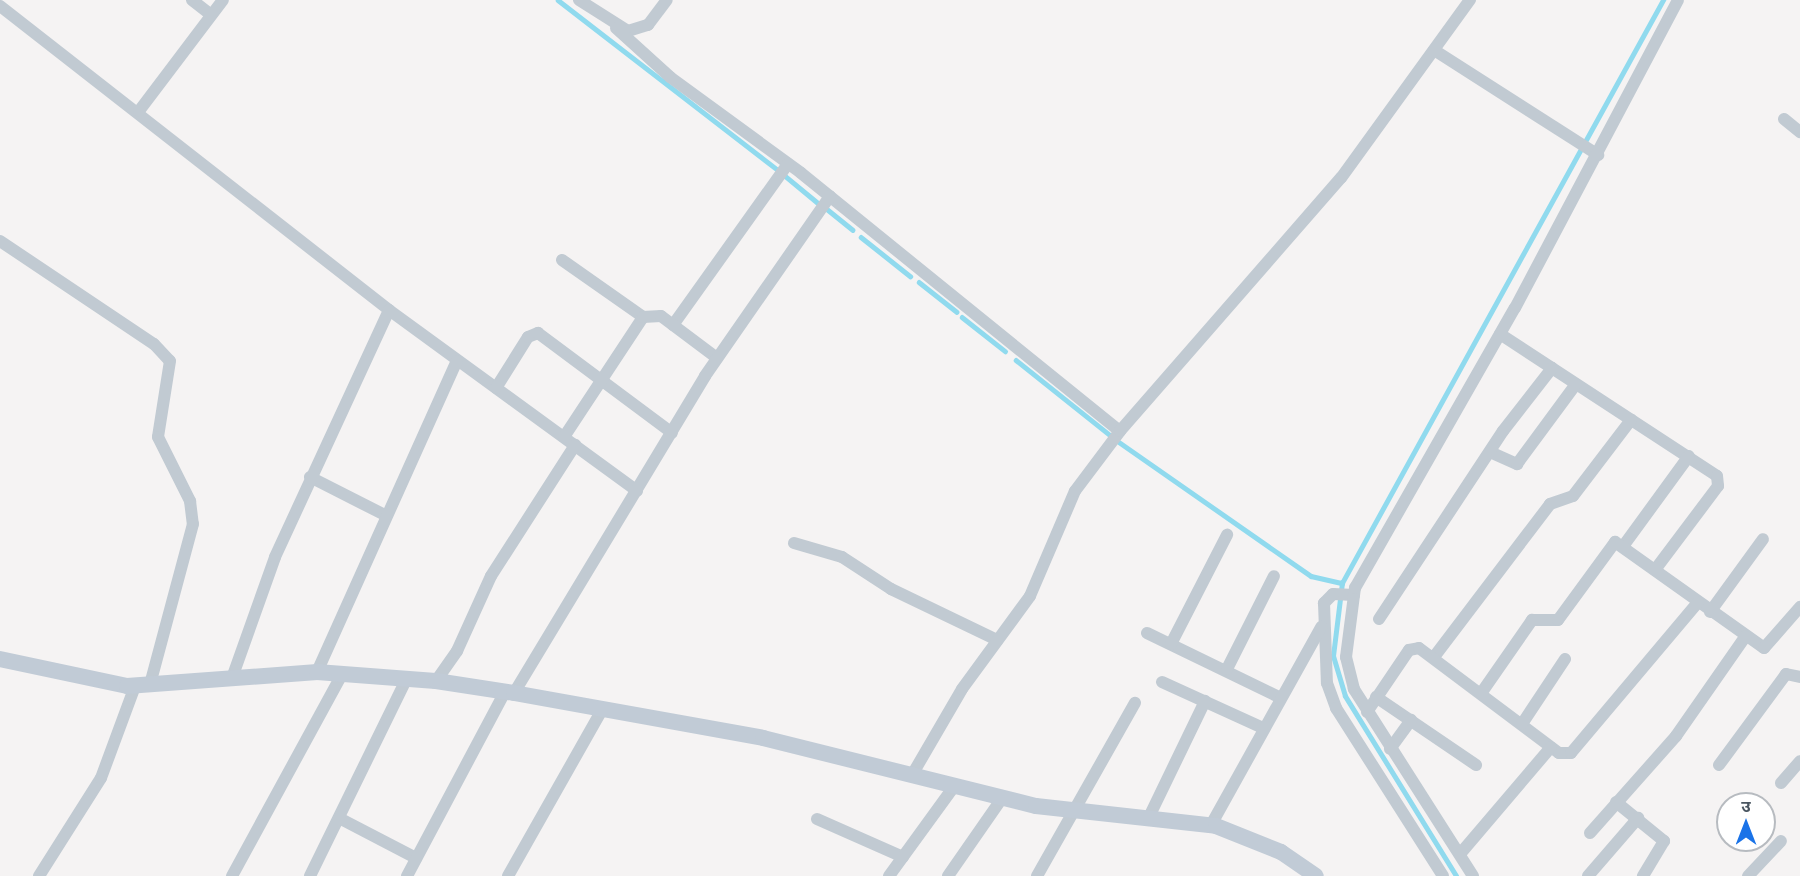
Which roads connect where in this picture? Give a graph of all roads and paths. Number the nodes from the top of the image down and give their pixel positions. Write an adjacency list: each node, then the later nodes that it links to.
1 (192, 0): 8 (street)
2 (223, 0): 8 (street)
3 (579, 0): 9 (street)
4 (667, 0): 9 (street)
5 (1470, 0): 10 (street)
6 (1678, 0): 14 (street)
7 (0, 6): 11 (street)
8 (211, 15): 11 (street)
9 (616, 28): 15 (street)
10 (1434, 50): 14 (street); 30 (street)
11 (139, 111): 19 (street)
12 (1784, 119): 13 (street)
13 (1800, 132)
14 (1594, 153): 22 (street)
15 (788, 164): 16 (street); 21 (street)
16 (830, 196): 23 (street); 30 (street)
17 (0, 241): 65 (street)
18 (562, 260): 20 (street)
19 (389, 310): 24 (street); 35 (street)
20 (643, 317): 21 (street); 26 (street)
21 (673, 325): 23 (street)
22 (1500, 334): 25 (street); 44 (street)
23 (717, 358): 31 (street)
24 (457, 361): 28 (street); 37 (street)
25 (1552, 368): 27 (street); 33 (street)
26 (600, 382): 28 (street); 31 (street); 32 (street)
27 (1576, 384): 29 (street); 33 (street)
28 (496, 388): 32 (street)
29 (1631, 420): 34 (street); 54 (street)
30 (1120, 431): 52 (street)
31 (672, 433): 36 (street)
32 (570, 441): 36 (street); 63 (street)
33 (1490, 452): 48 (street)
34 (1689, 456): 41 (street); 42 (street)
35 (310, 477): 37 (street); 61 (street)
36 (637, 491): 67 (street)
37 (385, 515): 58 (street)
38 (1227, 535): 53 (street)
39 (1763, 539): 47 (street)
40 (794, 543): 52 (street)
41 (1624, 545): 42 (street); 66 (street)
42 (1655, 570): 45 (street)
43 (1274, 576): 57 (street)
44 (1350, 595): 49 (street); 73 (street)
45 (1698, 602): 47 (street); 77 (street)
46 (1800, 607): 51 (street)
47 (1710, 612): 51 (street)
48 (1379, 619)
49 (1321, 626): 68 (street); 107 (street)
50 (1147, 633): 53 (street)
51 (1745, 637): 86 (street)
52 (997, 640): 82 (street)
53 (1171, 644): 57 (street)
54 (1434, 657): 66 (street); 69 (street)
55 (0, 659): 65 (street)
56 (1565, 659): 75 (street)
57 (1227, 669): 68 (street)
58 (316, 672): 59 (street); 61 (street)
59 (342, 674): 62 (street); 99 (street)
60 (1800, 677): 81 (street)
61 (232, 678): 65 (street)
62 (407, 678): 63 (street); 89 (street)
63 (436, 681): 67 (street)
64 (1162, 682): 70 (street)
65 (143, 686): 98 (street)
66 (1482, 692): 75 (street)
67 (509, 693): 72 (street); 97 (street)
68 (1279, 696): 76 (street)
69 (1376, 698): 73 (street); 74 (street)
70 (1205, 701): 76 (street); 88 (street)
71 (1135, 703): 87 (street)
72 (603, 708): 82 (street); 102 (street)
73 (1367, 712): 78 (street)
74 (1411, 720): 78 (street); 80 (street)
75 (1522, 724): 77 (street)
76 (1263, 728): 92 (street)
77 (1551, 747): 95 (street)
78 (1390, 749): 95 (street)
79 (1800, 761): 83 (street)
80 (1476, 765)
81 (1719, 765)
82 (912, 775): 84 (street)
83 (1781, 783)
84 (955, 785): 85 (street); 96 (street)
85 (1002, 797): 87 (street); 104 (street)
86 (1616, 802): 90 (street); 93 (street)
87 (1078, 811): 88 (street); 105 (street)
88 (1149, 817): 92 (street)
89 (339, 818): 97 (street); 100 (street)
90 (1638, 818): 109 (street); 110 (street)
91 (817, 819): 96 (street)
92 (1211, 825): 106 (street)
93 (1590, 833)
94 (1781, 841): 111 (street)
95 (1460, 854): 108 (street)
96 (903, 856): 103 (street)
97 (416, 858): 101 (street)
98 (39, 876)
99 (232, 876)
100 (310, 876)
101 (406, 876)
102 (508, 876)
103 (889, 876)
104 (948, 876)
105 (1037, 876)
106 (1316, 876)
107 (1443, 876)
108 (1473, 876)
109 (1588, 876)
110 (1643, 876)
111 (1748, 876)

